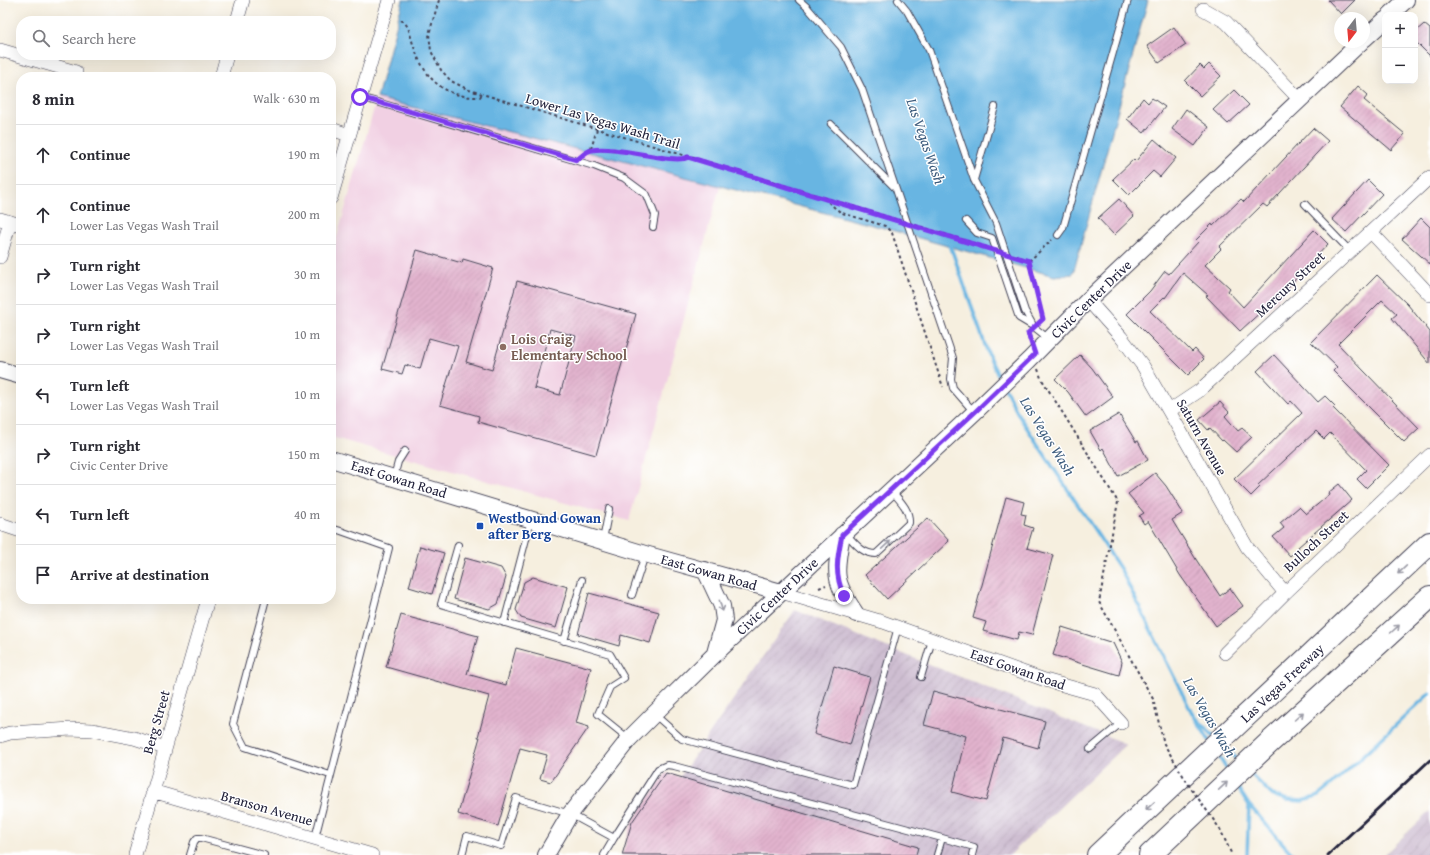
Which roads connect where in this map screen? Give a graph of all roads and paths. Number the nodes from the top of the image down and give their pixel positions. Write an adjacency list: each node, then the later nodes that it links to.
1 (242, 0): 10 (street)
2 (389, 0): 22 (street)
3 (439, 0): 21 (path, Lower Las Vegas Wash Trail)
4 (799, 0): 35 (lane)
5 (898, 0): 34 (lane)
6 (1128, 0): 42 (lane)
7 (1406, 0): 9 (street)
8 (1203, 10): 23 (street)
9 (1393, 12)
10 (238, 16)
11 (401, 20): 21 (path)
12 (1382, 23): 13 (street)
13 (1370, 34)
14 (1355, 48): 23 (street, Civic Center Drive)
15 (0, 50): 16 (street)
16 (16, 55)
17 (35, 60): 19 (street)
18 (225, 60): 20 (street)
19 (76, 72)
20 (222, 72)
21 (482, 94): 26 (path, Lower Las Vegas Wash Trail)
22 (360, 97): 28 (street); 31 (lane)
23 (1300, 100): 47 (street, Civic Center Drive)
24 (995, 108): 34 (lane)
25 (831, 124): 35 (lane)
26 (596, 129): 29 (path); 30 (path, Lower Las Vegas Wash Trail)
27 (336, 131): 28 (street)
28 (349, 135): 33 (street)
29 (590, 150): 30 (path); 31 (path)
30 (688, 157): 36 (path, Lower Las Vegas Wash Trail)
31 (577, 160): 40 (lane)
32 (1430, 177): 41 (street, Mercury Street)
33 (336, 180)
34 (974, 180): 48 (lane)
35 (896, 189): 55 (lane)
36 (824, 198): 45 (path, Lower Las Vegas Wash Trail, bridge); 53 (path)
37 (1305, 204): 43 (lane)
38 (966, 221): 48 (lane)
39 (10, 222): 44 (street)
40 (653, 227)
41 (1371, 232): 43 (street, Mercury Street); 46 (street)
42 (1058, 235): 45 (path)
43 (1350, 251): 54 (street, Mercury Street)
44 (0, 257)
45 (1029, 261): 48 (path)
46 (1430, 295)
47 (1088, 300): 49 (street, Civic Center Drive); 54 (street, Saturn Avenue)
48 (1034, 327): 49 (lane)
49 (1049, 339): 50 (street, Civic Center Drive)
50 (1032, 357): 55 (street, Civic Center Drive); 110 (path, bridge)
51 (0, 370): 52 (street)
52 (16, 375)
53 (943, 388)
54 (1169, 411): 74 (street, Saturn Avenue)
55 (975, 412): 60 (street, Civic Center Drive)
56 (405, 451): 59 (lane)
57 (1430, 455): 74 (street, Bulloch Street)
58 (336, 460): 59 (street, East Gowan Road)
59 (394, 477): 62 (street, East Gowan Road)
60 (891, 490): 66 (street, Civic Center Drive); 66 (lane, one-way to 60)
61 (608, 509): 67 (lane)
62 (531, 518): 67 (street, East Gowan Road); 80 (lane)
63 (0, 524): 64 (street)
64 (16, 529)
65 (336, 530): 93 (lane)
66 (843, 534): 73 (street, Civic Center Drive); 79 (street)
67 (603, 540): 70 (street, East Gowan Road)
68 (1430, 543): 108 (highway, Las Vegas Freeway, one-way to 108)
69 (458, 544): 80 (lane)
70 (645, 554): 71 (street, East Gowan Road); 75 (lane)
71 (705, 570): 73 (street, East Gowan Road); 85 (street, one-way to 85)
72 (582, 580): 82 (lane)
73 (781, 592): 79 (street, East Gowan Road); 85 (street, Civic Center Drive)
74 (1284, 593): 84 (street, Bulloch Street)
75 (632, 595)
76 (1430, 597): 109 (highway, one-way to 76)
77 (207, 604): 91 (street, Berg Street)
78 (265, 604): 93 (lane)
79 (856, 614): 81 (street, East Gowan Road)
80 (504, 623): 82 (lane)
81 (898, 627): 83 (street, East Gowan Road); 87 (lane)
82 (564, 640): 90 (lane)
83 (932, 640): 86 (lane); 88 (street, East Gowan Road)
84 (1225, 653)
85 (715, 654): 87 (street, Civic Center Drive)
86 (921, 677)
87 (654, 714): 90 (street, Civic Center Drive)
88 (1120, 723): 92 (lane)
89 (0, 736): 91 (street)
90 (629, 739): 95 (street, Civic Center Drive)
91 (165, 748): 94 (street, Berg Street)
92 (1090, 749)
93 (330, 775): 96 (lane)
94 (152, 791): 96 (street, Branson Avenue); 99 (street, Berg Street)
95 (570, 814): 97 (lane); 103 (lane); 104 (street, Civic Center Drive)
96 (315, 838): 102 (street, Branson Avenue)
97 (614, 838): 98 (lane); 105 (lane)
98 (942, 838): 106 (lane); 107 (lane)
99 (135, 855)
100 (190, 855): 101 (lane)
101 (264, 855)
102 (372, 855)
103 (462, 855)
104 (546, 855)
105 (604, 855)
106 (937, 855)
107 (972, 855)
108 (1098, 855)
109 (1150, 855)
110 (1232, 855)

